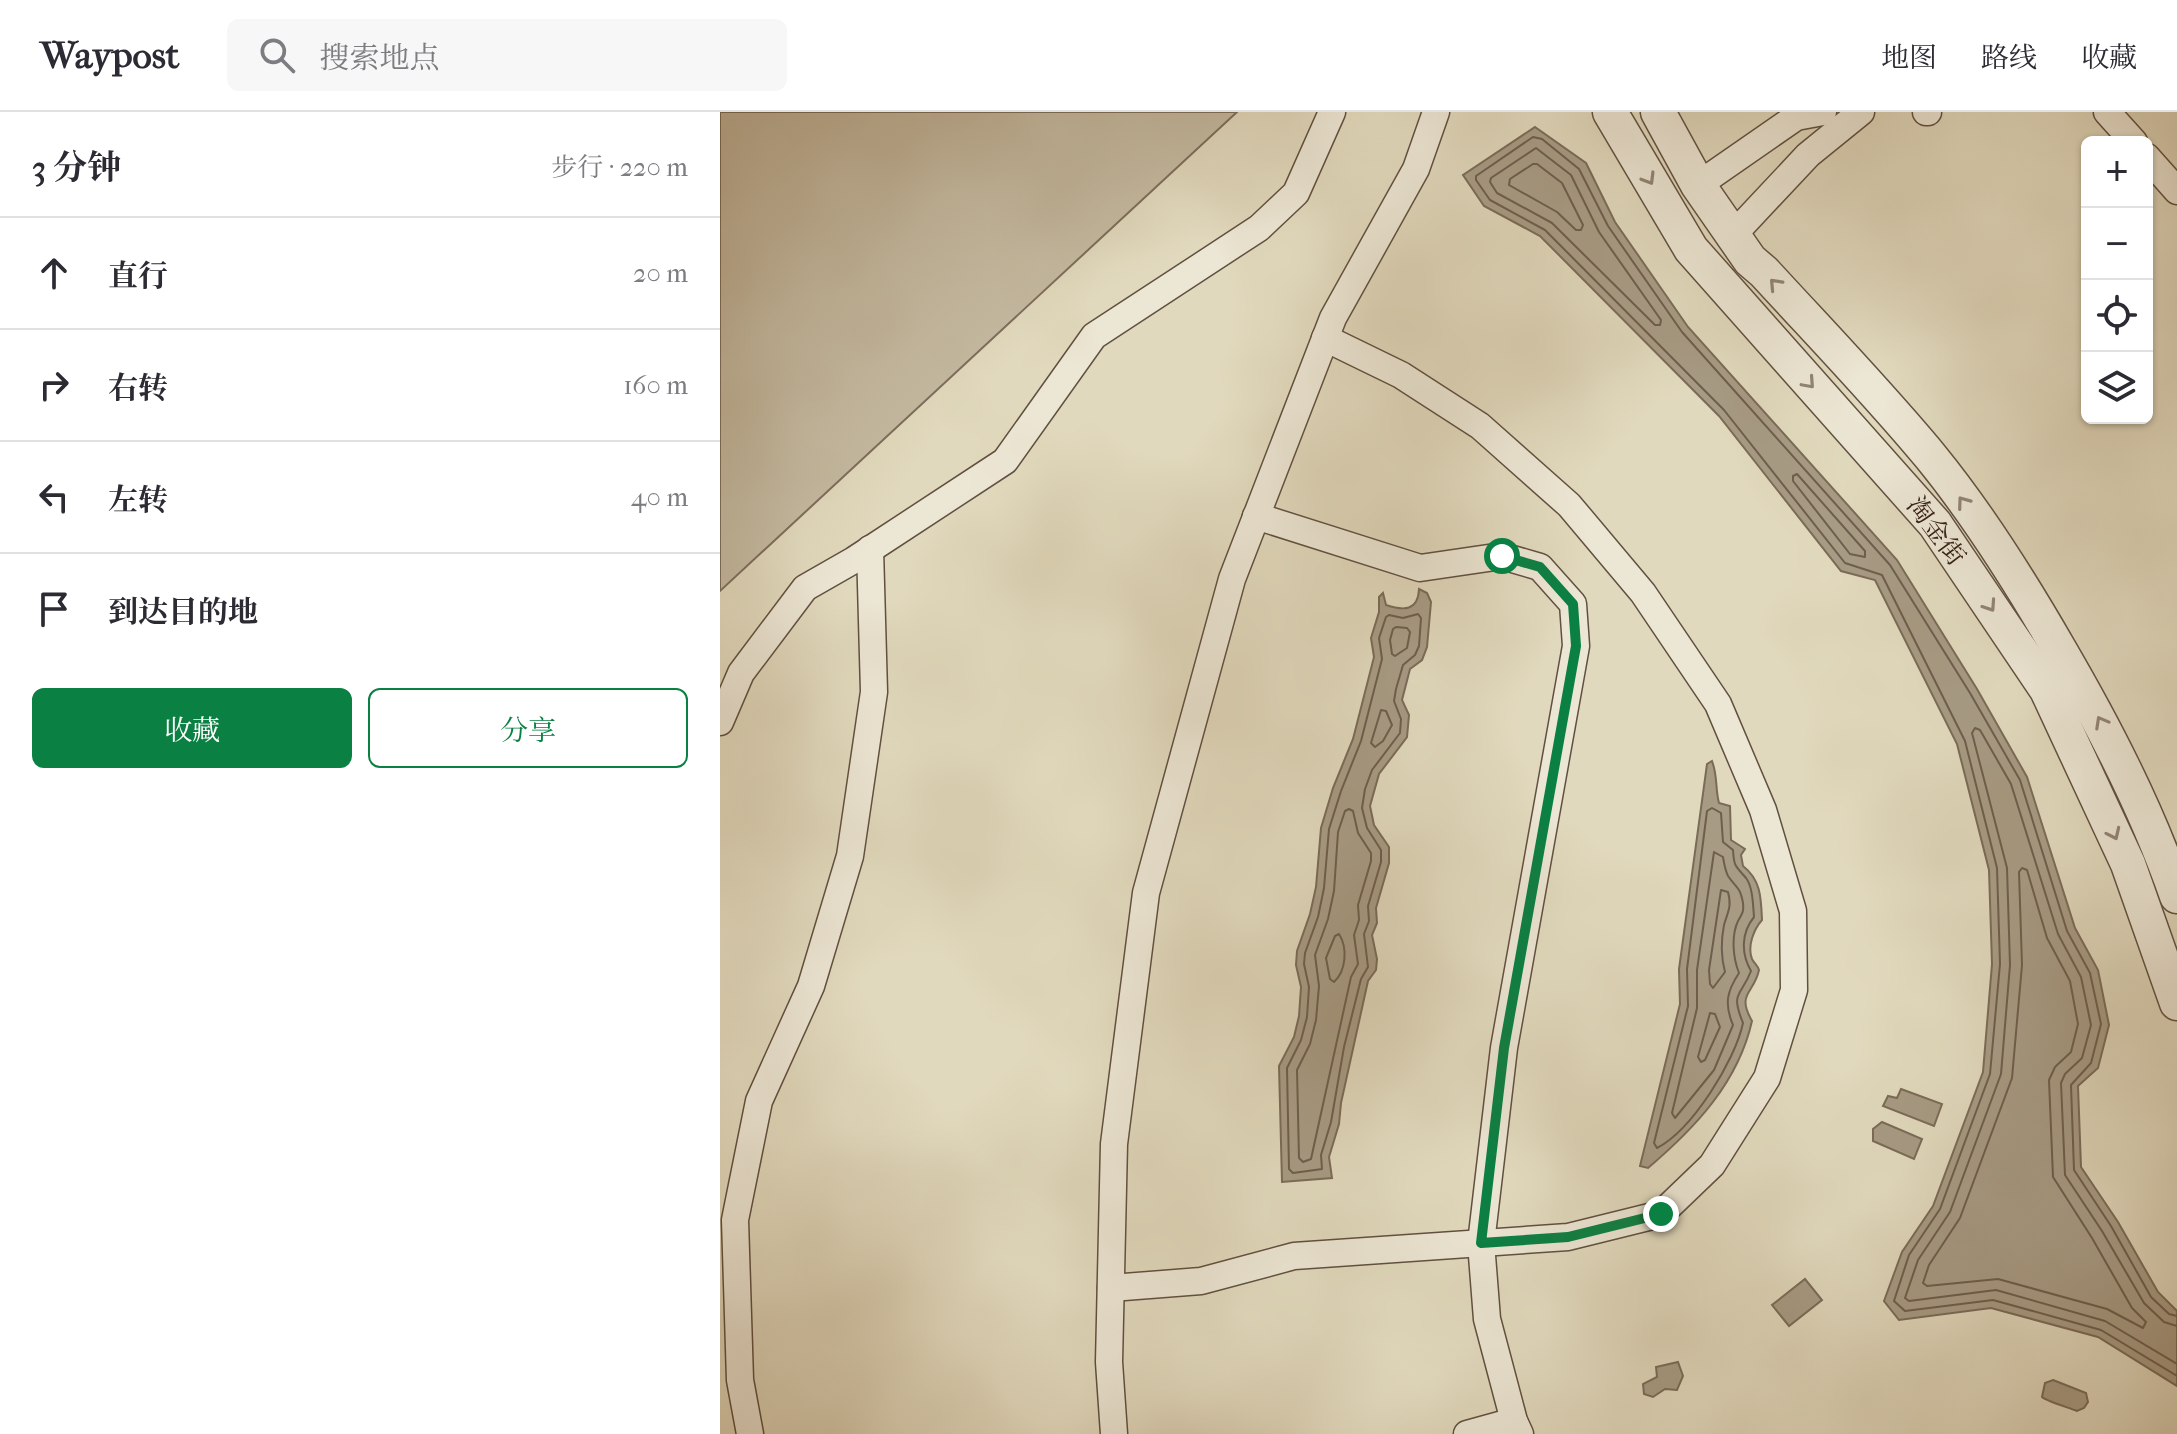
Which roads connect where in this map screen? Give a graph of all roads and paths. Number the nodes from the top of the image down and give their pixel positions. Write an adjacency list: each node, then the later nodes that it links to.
1 (1332, 112): 15 (street)
2 (1436, 112): 13 (street)
3 (1610, 112): 18 (street, 淘金街, one-way to 18)
4 (1658, 112): 10 (street, 淘金街)
5 (1823, 112): 10 (street)
6 (1861, 112): 12 (street)
7 (2107, 112): 8 (street)
8 (2129, 136)
9 (2153, 164): 11 (street)
10 (1698, 185): 12 (street, 淘金街)
11 (2177, 191)
12 (1733, 235): 17 (street, 淘金街, one-way to 12)
13 (1325, 338): 14 (street); 19 (street)
14 (1256, 516): 19 (street); 20 (street)
15 (870, 549): 16 (street); 22 (street)
16 (720, 722)
17 (2177, 896)
18 (2177, 1003)
19 (1481, 1243): 20 (street); 21 (street)
20 (1111, 1288): 23 (street)
21 (1517, 1428): 24 (street)
22 (750, 1434)
23 (1114, 1434)
24 (1467, 1434)

